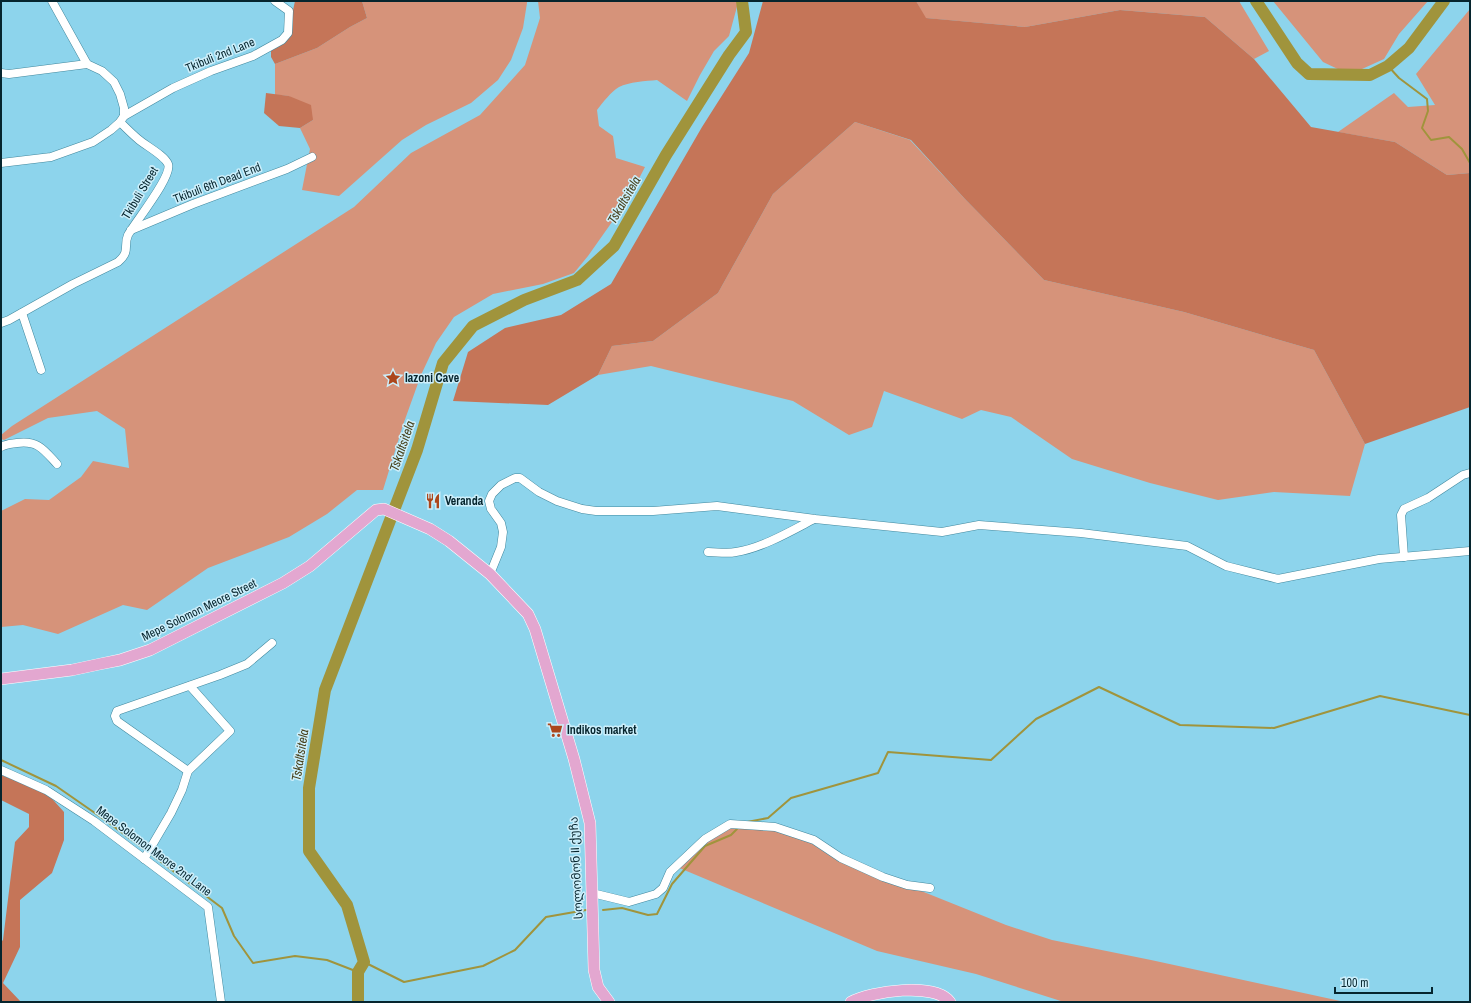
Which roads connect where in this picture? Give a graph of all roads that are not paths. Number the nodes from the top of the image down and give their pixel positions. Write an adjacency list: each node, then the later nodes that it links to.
1 (52, 1): 3 (street)
2 (275, 1): 5 (street, Tkibuli 2nd Lane)
3 (87, 64): 4 (street); 5 (street)
4 (1, 73)
5 (122, 119): 7 (street); 8 (street, Tkibuli Street)
6 (312, 157): 8 (street, Tkibuli 6th Dead End)
7 (1, 164)
8 (131, 230): 9 (street, Tkibuli Street)
9 (22, 313): 10 (street, Tkibuli Street); 11 (street)
10 (1, 323)
11 (41, 370)
12 (1, 447): 13 (street)
13 (57, 464)
14 (1470, 473): 19 (street)
15 (384, 509): 20 (main road, სოლომონ II ქუჩა); 22 (main road, Mepe Solomon Meore Street)
16 (815, 519): 18 (street); 19 (street); 20 (street)
17 (1470, 551): 19 (street)
18 (708, 552)
19 (1404, 557)
20 (490, 574): 28 (main road, სოლომონ II ქუჩა)
21 (272, 643): 23 (street)
22 (1, 678)
23 (190, 686): 25 (street); 25 (street)
24 (1, 770): 26 (street, Mepe Solomon Meore 2nd Lane)
25 (188, 771): 26 (street)
26 (144, 859): 29 (street, Mepe Solomon Meore 2nd Lane)
27 (930, 888): 28 (street)
28 (592, 893): 30 (main road, სოლომონ II ქუჩა)
29 (221, 1002)
30 (608, 1002)
31 (851, 1002): 32 (main road)
32 (950, 1002)

